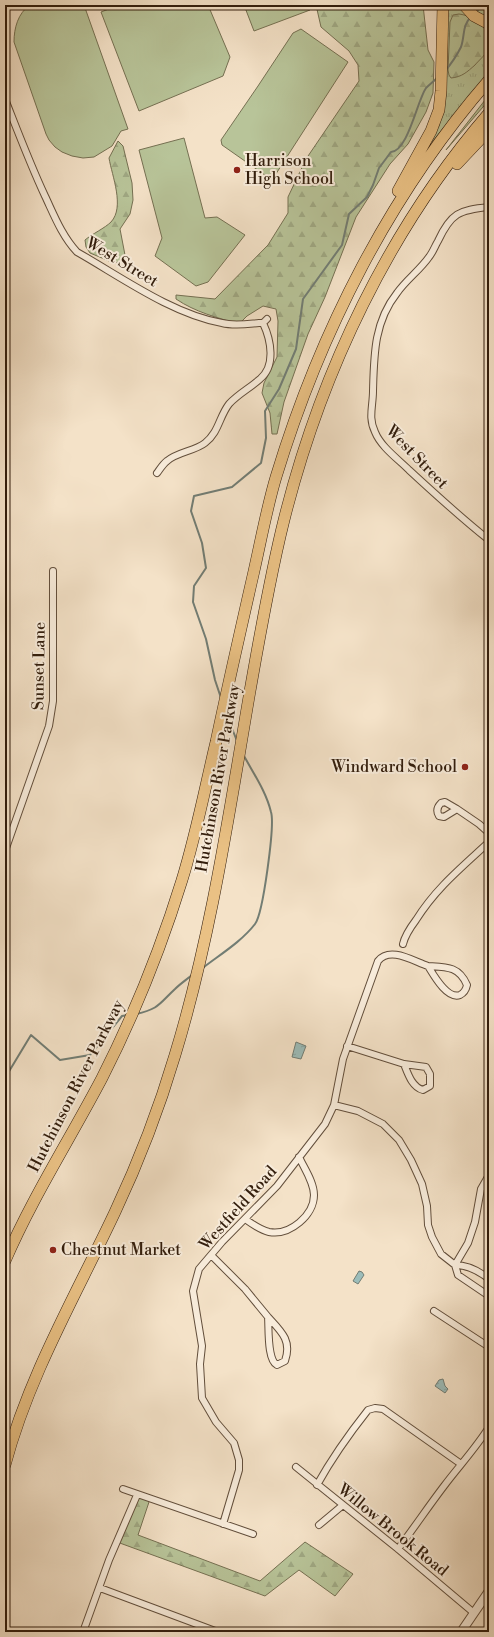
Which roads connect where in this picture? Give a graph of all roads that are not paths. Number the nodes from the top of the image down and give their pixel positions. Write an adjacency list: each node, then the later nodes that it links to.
1 (443, 5): 10 (highway)
2 (464, 6): 3 (highway)
3 (487, 23)
4 (489, 80): 10 (highway, Hutchinson River Parkway)
5 (5, 99): 11 (street, West Street)
6 (489, 113): 9 (highway, Hutchinson River Parkway)
7 (489, 130): 9 (highway)
8 (489, 207): 12 (street, West Street)
9 (417, 209): 36 (highway, Hutchinson River Parkway)
10 (349, 292): 27 (highway, Hutchinson River Parkway)
11 (157, 473)
12 (489, 540)
13 (53, 571): 17 (street, Sunset Lane)
14 (457, 809): 15 (street)
15 (489, 833)
16 (489, 842): 18 (street)
17 (5, 851)
18 (403, 944)
19 (428, 966): 19 (street); 20 (street, Westfield Road)
20 (347, 1046): 21 (street); 22 (street, Westfield Road)
21 (404, 1064): 21 (street)
22 (334, 1104): 23 (street, Westfield Road); 28 (street)
23 (299, 1157): 25 (street, Westfield Road); 25 (street)
24 (489, 1175): 28 (street)
25 (245, 1219): 26 (street, Westfield Road)
26 (211, 1255): 32 (street); 42 (street, Westfield Road)
27 (5, 1261)
28 (455, 1265): 29 (street); 30 (street)
29 (489, 1279)
30 (489, 1296)
31 (434, 1310): 33 (street)
32 (268, 1318): 32 (street)
33 (489, 1347)
34 (489, 1427): 35 (street)
35 (461, 1464): 38 (street); 45 (street)
36 (5, 1465)
37 (296, 1467): 38 (street, Willow Brook Road)
38 (317, 1485): 41 (street, Willow Brook Road)
39 (123, 1489): 40 (street)
40 (137, 1495): 42 (street); 46 (street)
41 (343, 1505): 43 (street); 45 (street, Willow Brook Road)
42 (223, 1524): 44 (street)
43 (319, 1525)
44 (253, 1534)
45 (398, 1549): 48 (street, Willow Brook Road)
46 (100, 1588): 49 (street); 50 (street)
47 (489, 1591): 48 (street)
48 (474, 1613): 51 (street)
49 (84, 1632)
50 (218, 1632)
51 (461, 1632)

